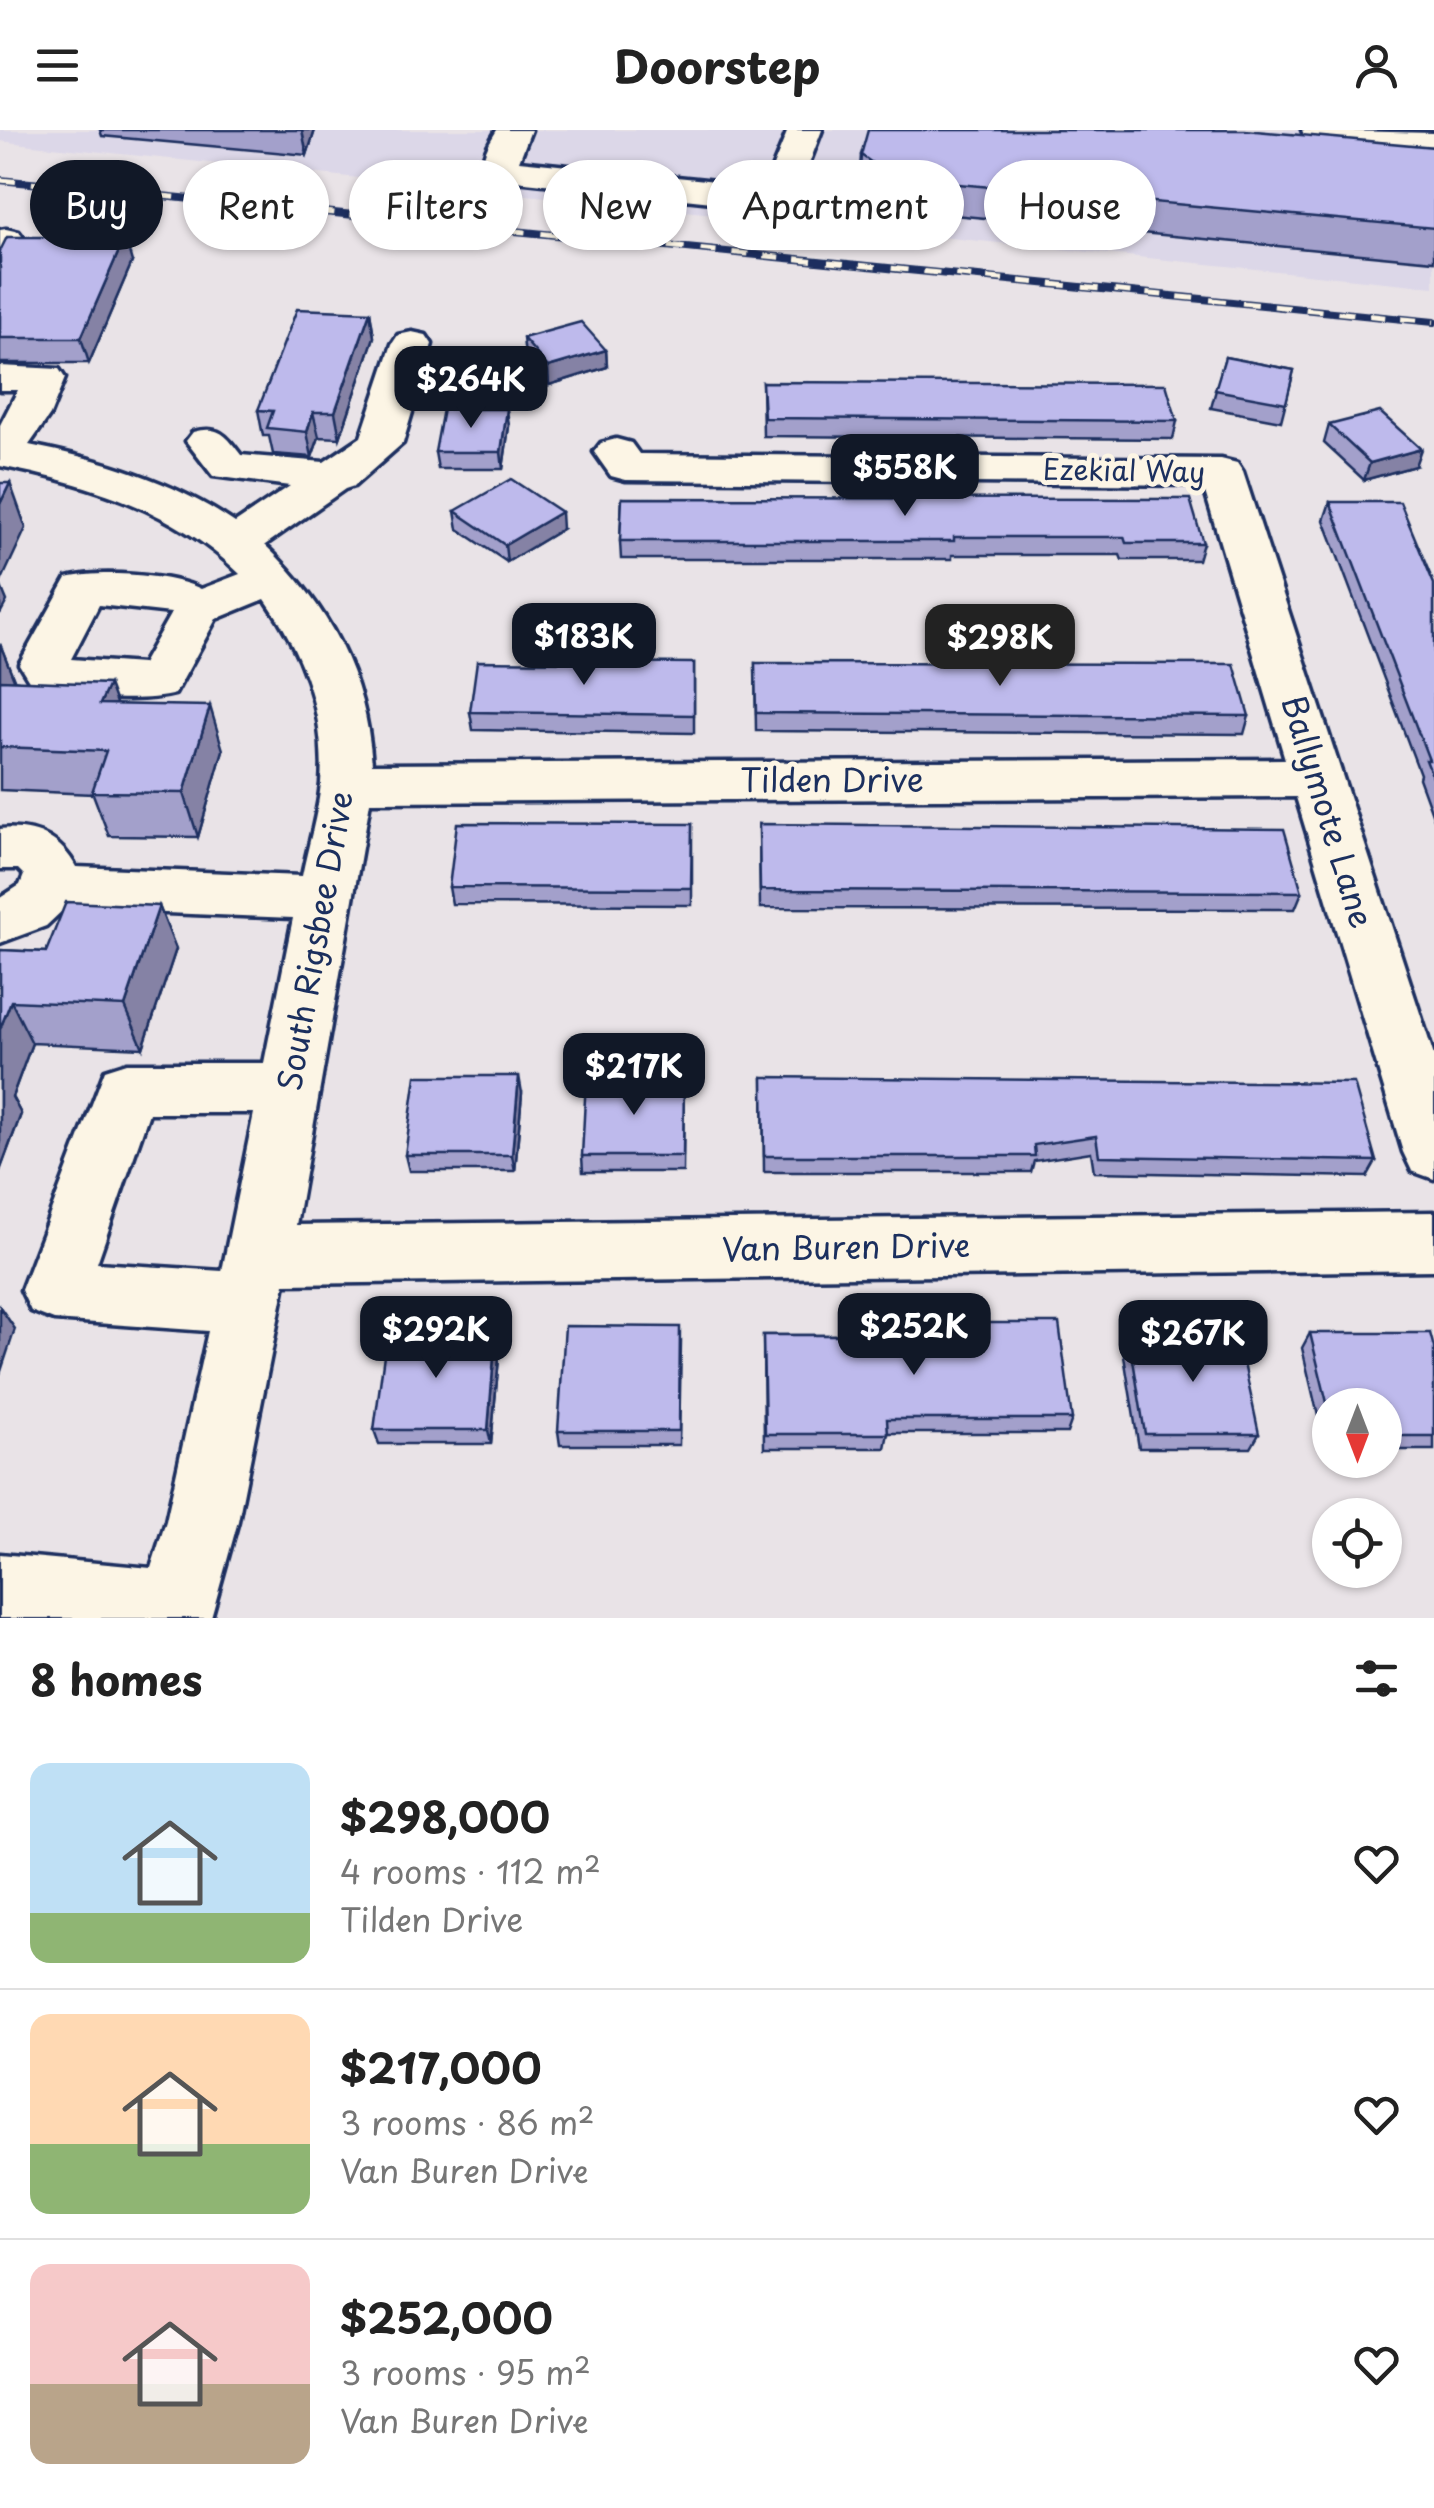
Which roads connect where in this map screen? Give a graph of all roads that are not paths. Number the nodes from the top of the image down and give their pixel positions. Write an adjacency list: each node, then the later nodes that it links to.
1 (514, 130): 2 (street)
2 (806, 130)
3 (1311, 130): 4 (street)
4 (1434, 142)
5 (412, 344): 10 (street)
6 (0, 378): 8 (street)
7 (616, 452): 11 (street, Ezekial Way)
8 (0, 453): 12 (street, South Rigsbee Drive)
9 (218, 454): 10 (street); 10 (street); 12 (street)
10 (309, 458): 13 (street)
11 (1220, 472): 15 (street, Ballymote Lane)
12 (180, 506): 13 (street, South Rigsbee Drive)
13 (255, 561): 14 (street); 16 (street, South Rigsbee Drive)
14 (198, 608)
15 (1317, 778): 16 (street, Tilden Drive); 22 (street, Ballymote Lane)
16 (347, 782): 19 (street, South Rigsbee Drive)
17 (0, 850): 18 (street)
18 (49, 888): 19 (street); 20 (street)
19 (326, 898): 21 (street, South Rigsbee Drive)
20 (0, 921)
21 (290, 1088): 24 (street, South Rigsbee Drive); 24 (street, Van Buren Drive)
22 (1434, 1152)
23 (1434, 1240): 24 (street, Van Buren Drive)
24 (252, 1279): 26 (street, South Rigsbee Drive)
25 (0, 1591): 26 (street)
26 (175, 1613)

